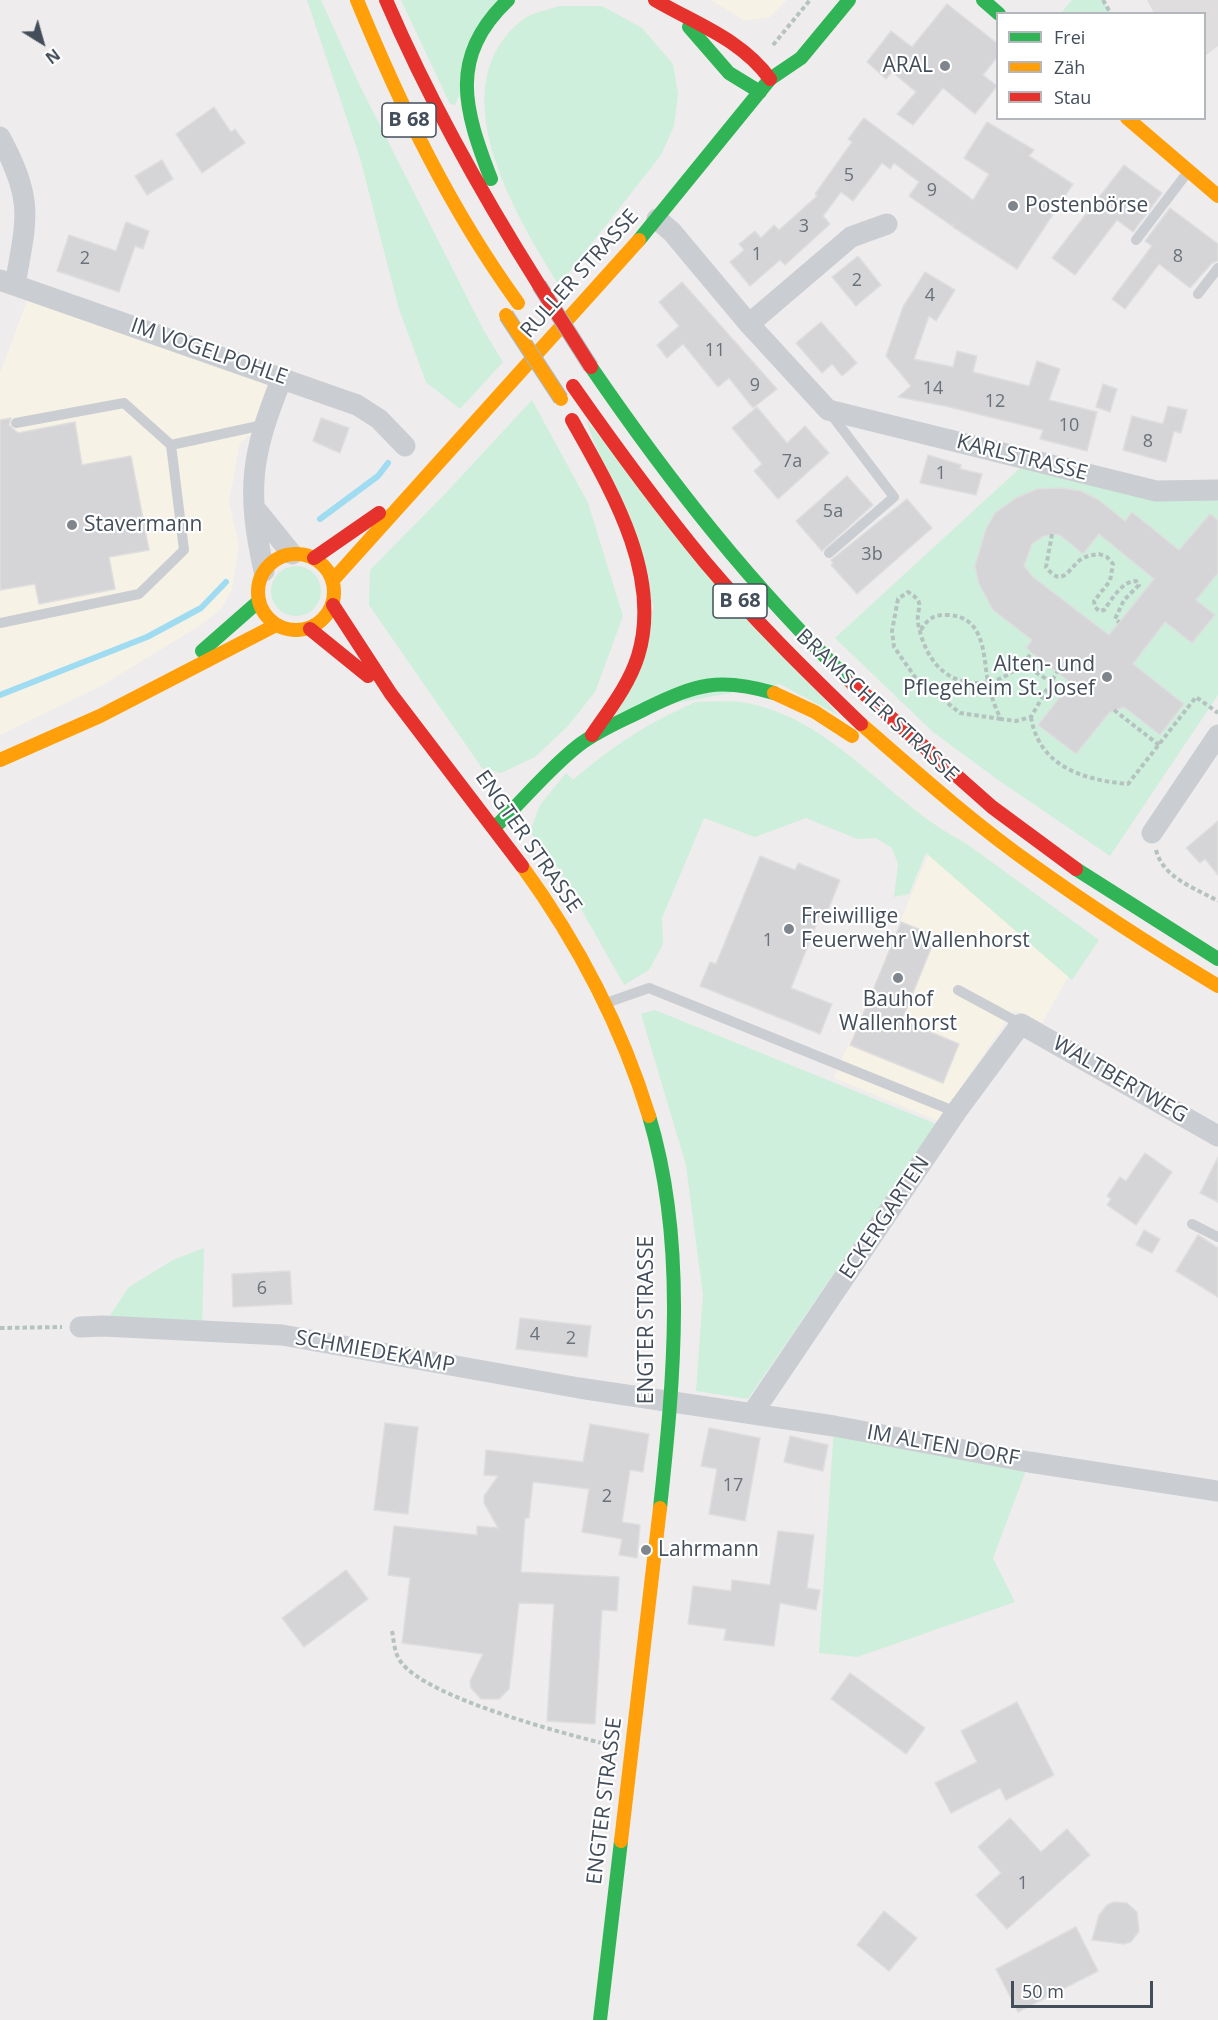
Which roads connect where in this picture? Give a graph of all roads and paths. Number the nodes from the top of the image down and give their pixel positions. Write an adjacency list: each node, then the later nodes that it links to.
1 (357, 0): 18 (main road, B 68)
2 (386, 0): 20 (main road, B 68)
3 (508, 0): 20 (main road)
4 (655, 0): 8 (main road)
5 (849, 0): 10 (main road, RULLER STRASSE)
6 (983, 0): 7 (main road)
7 (997, 12)
8 (680, 16): 10 (main road); 11 (main road)
9 (779, 54): 10 (main road, RULLER STRASSE)
10 (770, 79): 11 (main road, RULLER STRASSE)
11 (760, 92): 16 (main road, RULLER STRASSE)
12 (1141, 123): 14 (main road)
13 (0, 137): 22 (street)
14 (1189, 171): 15 (main road); 19 (lane)
15 (1218, 196)
16 (657, 219): 27 (street); 37 (main road, RULLER STRASSE)
17 (887, 224): 27 (street)
18 (471, 236): 23 (main road); 25 (main road, B 68)
19 (1136, 240)
20 (515, 248): 74 (main road, BRAMSCHER STRASSE / B 68, bridge)
21 (1218, 268): 24 (lane)
22 (8, 282): 30 (street, IM VOGELPOHLE)
23 (488, 285)
24 (1198, 294)
25 (521, 308)
26 (503, 310): 64 (main road, bridge)
27 (749, 324): 32 (street)
28 (536, 331): 29 (main road)
29 (554, 358)
30 (282, 378): 34 (street); 36 (street, IM VOGELPOHLE)
31 (570, 381): 70 (main road, BRAMSCHER STRASSE / B 68)
32 (828, 410): 38 (street, KARLSTRASSE); 41 (lane)
33 (16, 423): 35 (lane)
34 (263, 424): 35 (lane); 39 (street)
35 (171, 445): 49 (lane)
36 (405, 446)
37 (414, 489): 43 (main road, RULLER STRASSE); 45 (main road, RULLER STRASSE)
38 (1218, 490)
39 (255, 507): 42 (street); 44 (street)
40 (1052, 534): 48 (path)
41 (829, 553)
42 (292, 554): 43 (main road); 44 (main road)
43 (314, 558): 45 (main road)
44 (264, 571): 46 (main road)
45 (333, 579): 47 (main road)
46 (259, 601): 50 (main road); 56 (main road)
47 (333, 605): 51 (main road); 59 (main road, ENGTER STRASSE)
48 (1119, 622)
49 (0, 623)
50 (276, 625): 51 (main road); 56 (main road)
51 (310, 628): 59 (main road, ENGTER STRASSE)
52 (921, 630): 58 (path); 58 (path); 63 (path)
53 (1032, 652): 54 (path)
54 (1023, 664): 57 (path); 58 (path)
55 (1058, 672): 57 (path)
56 (173, 676): 67 (main road)
57 (1051, 682): 62 (path)
58 (989, 684): 63 (path)
59 (391, 694): 71 (main road, ENGTER STRASSE)
60 (1114, 710): 66 (path)
61 (1218, 713): 66 (path)
62 (1031, 717): 63 (path); 66 (path)
63 (1001, 719)
64 (592, 735): 68 (main road); 70 (main road)
65 (1218, 735): 72 (street)
66 (1159, 745)
67 (0, 760)
68 (557, 764): 69 (main road); 71 (main road)
69 (512, 787)
70 (962, 813): 75 (main road, BRAMSCHER STRASSE / B 68)
71 (494, 828): 77 (main road, ENGTER STRASSE)
72 (1152, 833): 73 (path)
73 (1218, 901)
74 (1218, 959)
75 (1218, 986)
76 (958, 990): 78 (lane)
77 (606, 1003): 79 (lane); 85 (main road, ENGTER STRASSE)
78 (1021, 1024): 79 (street, ECKERGARTEN); 80 (street, WALTBERTWEG)
79 (956, 1112): 86 (street, ECKERGARTEN)
80 (1218, 1136)
81 (1192, 1224): 82 (lane)
82 (1218, 1237)
83 (80, 1327): 84 (path); 85 (street, SCHMIEDEKAMP)
84 (0, 1328)
85 (669, 1400): 86 (street, IM ALTEN DORF); 89 (main road, ENGTER STRASSE)
86 (752, 1414): 87 (street, IM ALTEN DORF)
87 (1218, 1491)
88 (392, 1631): 89 (path)
89 (632, 1749): 90 (main road, ENGTER STRASSE)
90 (600, 2020)

